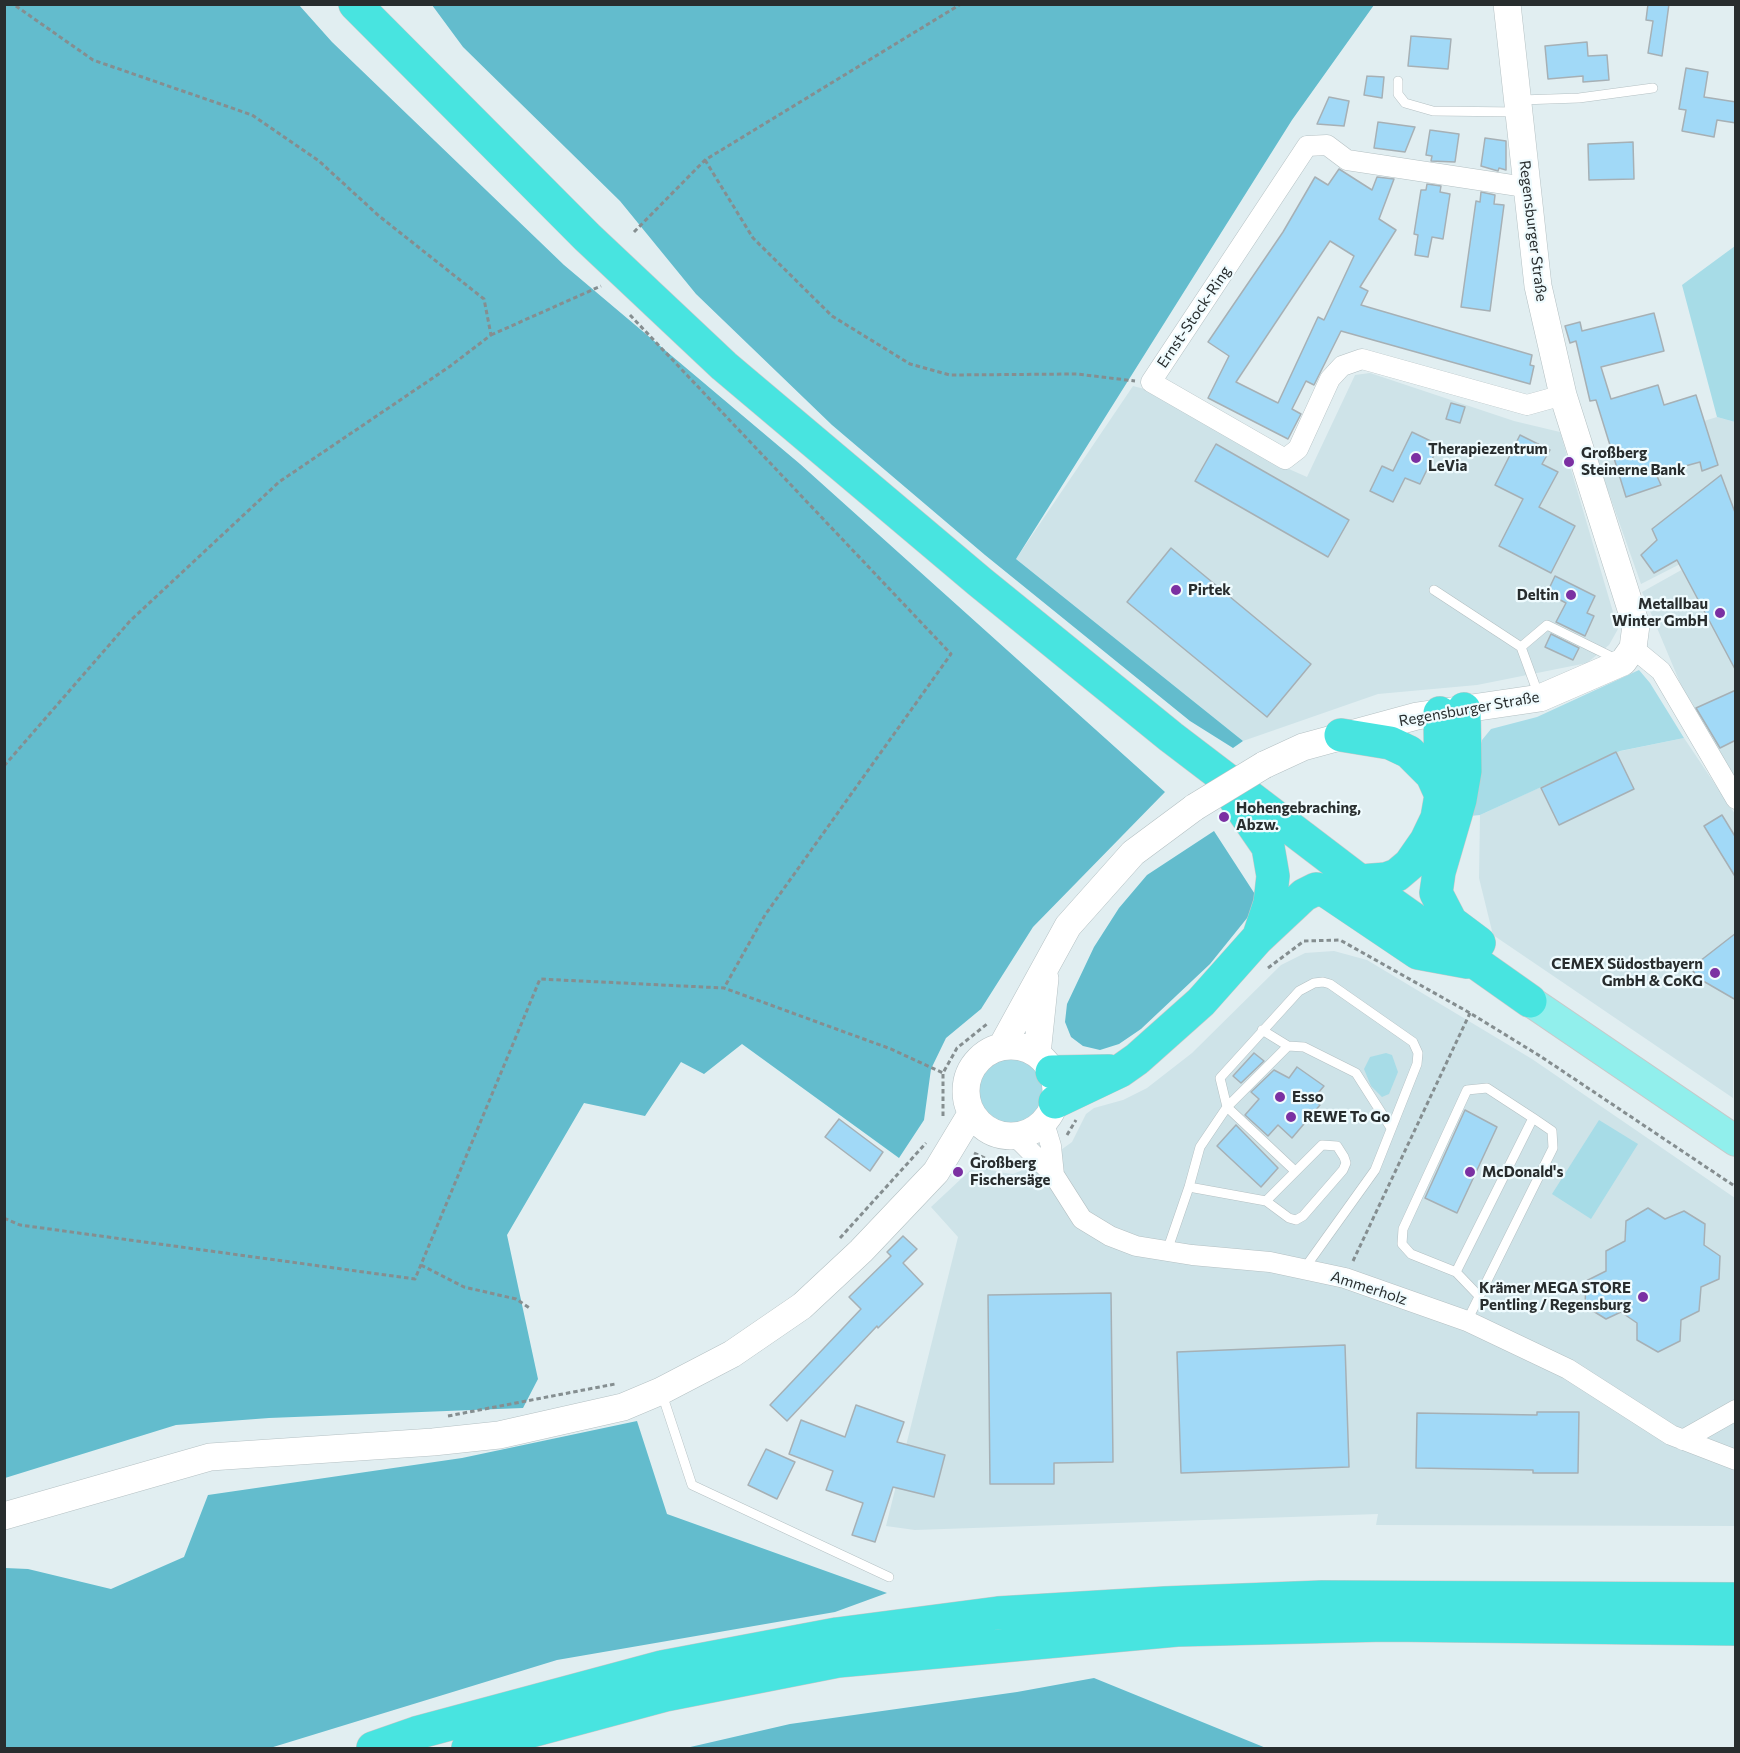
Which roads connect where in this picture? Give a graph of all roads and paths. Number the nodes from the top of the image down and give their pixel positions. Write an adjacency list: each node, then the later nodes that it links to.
1 (13, 4): 13 (path)
2 (355, 4): 23 (highway)
3 (961, 4): 8 (path)
4 (1507, 4): 7 (street, Regensburger Straße)
5 (1398, 81): 7 (lane)
6 (1653, 88): 7 (lane)
7 (1520, 106): 9 (street, Regensburger Straße)
8 (705, 160): 10 (path); 14 (path)
9 (1525, 187): 14 (street, Ernst-Stock-Ring); 15 (street, Regensburger Straße)
10 (634, 232)
11 (602, 285): 13 (path)
12 (626, 311): 30 (path)
13 (490, 334): 22 (path)
14 (1151, 382): 15 (street, Ernst-Stock-Ring)
15 (1563, 395): 18 (street, Regensburger Straße)
16 (1434, 590): 17 (lane)
17 (1521, 647): 18 (lane); 19 (lane)
18 (1628, 655): 19 (street, Regensburger Straße); 25 (street)
19 (1540, 698): 20 (street, Regensburger Straße)
20 (1452, 711): 21 (street, Regensburger Straße); 24 (highway); 31 (highway)
21 (1341, 735): 24 (highway); 29 (street, Regensburger Straße, bridge)
22 (4, 766)
23 (1214, 771): 26 (highway); 27 (highway)
24 (1441, 795): 26 (highway)
25 (1736, 799)
26 (1360, 881): 28 (highway)
27 (1257, 939): 28 (highway); 36 (highway)
28 (1476, 963): 31 (highway)
29 (1046, 967): 34 (street, Regensburger Straße); 36 (street, Regensburger Straße)
30 (724, 988): 40 (path); 53 (path)
31 (1530, 1001): 43 (main road)
32 (1470, 1013): 56 (path)
33 (1262, 1030): 35 (lane); 37 (lane); 41 (lane)
34 (1002, 1046): 36 (street); 38 (street)
35 (1288, 1046): 37 (lane); 41 (lane)
36 (1047, 1088): 42 (street); 47 (street, Ammerholz)
37 (1227, 1107): 46 (lane); 48 (lane)
38 (971, 1114): 42 (street); 45 (street)
39 (1533, 1118): 55 (lane); 55 (lane); 57 (lane)
40 (944, 1120)
41 (1391, 1128): 54 (lane)
42 (1009, 1136): 45 (street); 47 (street, Ammerholz)
43 (1736, 1141)
44 (927, 1142): 51 (path)
45 (939, 1168): 61 (street)
46 (1295, 1171): 49 (lane); 49 (lane)
47 (1054, 1175): 52 (street, Ammerholz)
48 (1190, 1187): 49 (lane); 52 (lane)
49 (1266, 1200)
50 (4, 1218): 53 (path)
51 (840, 1238)
52 (1167, 1251): 54 (street, Ammerholz)
53 (421, 1265): 58 (path)
54 (1304, 1269): 56 (street, Ammerholz)
55 (1456, 1272): 57 (lane)
56 (1345, 1278): 59 (street, Ammerholz)
57 (1479, 1296): 59 (lane)
58 (531, 1309)
59 (1467, 1321): 64 (street, Ammerholz)
60 (626, 1380): 63 (path)
61 (661, 1391): 66 (street); 67 (lane)
62 (1736, 1410): 64 (street)
63 (439, 1418)
64 (1683, 1440): 65 (street, Ammerholz)
65 (1736, 1460)
66 (4, 1516)
67 (889, 1577)
68 (1736, 1599): 70 (highway)
69 (1736, 1629): 71 (highway)
70 (373, 1749)
71 (468, 1749)

